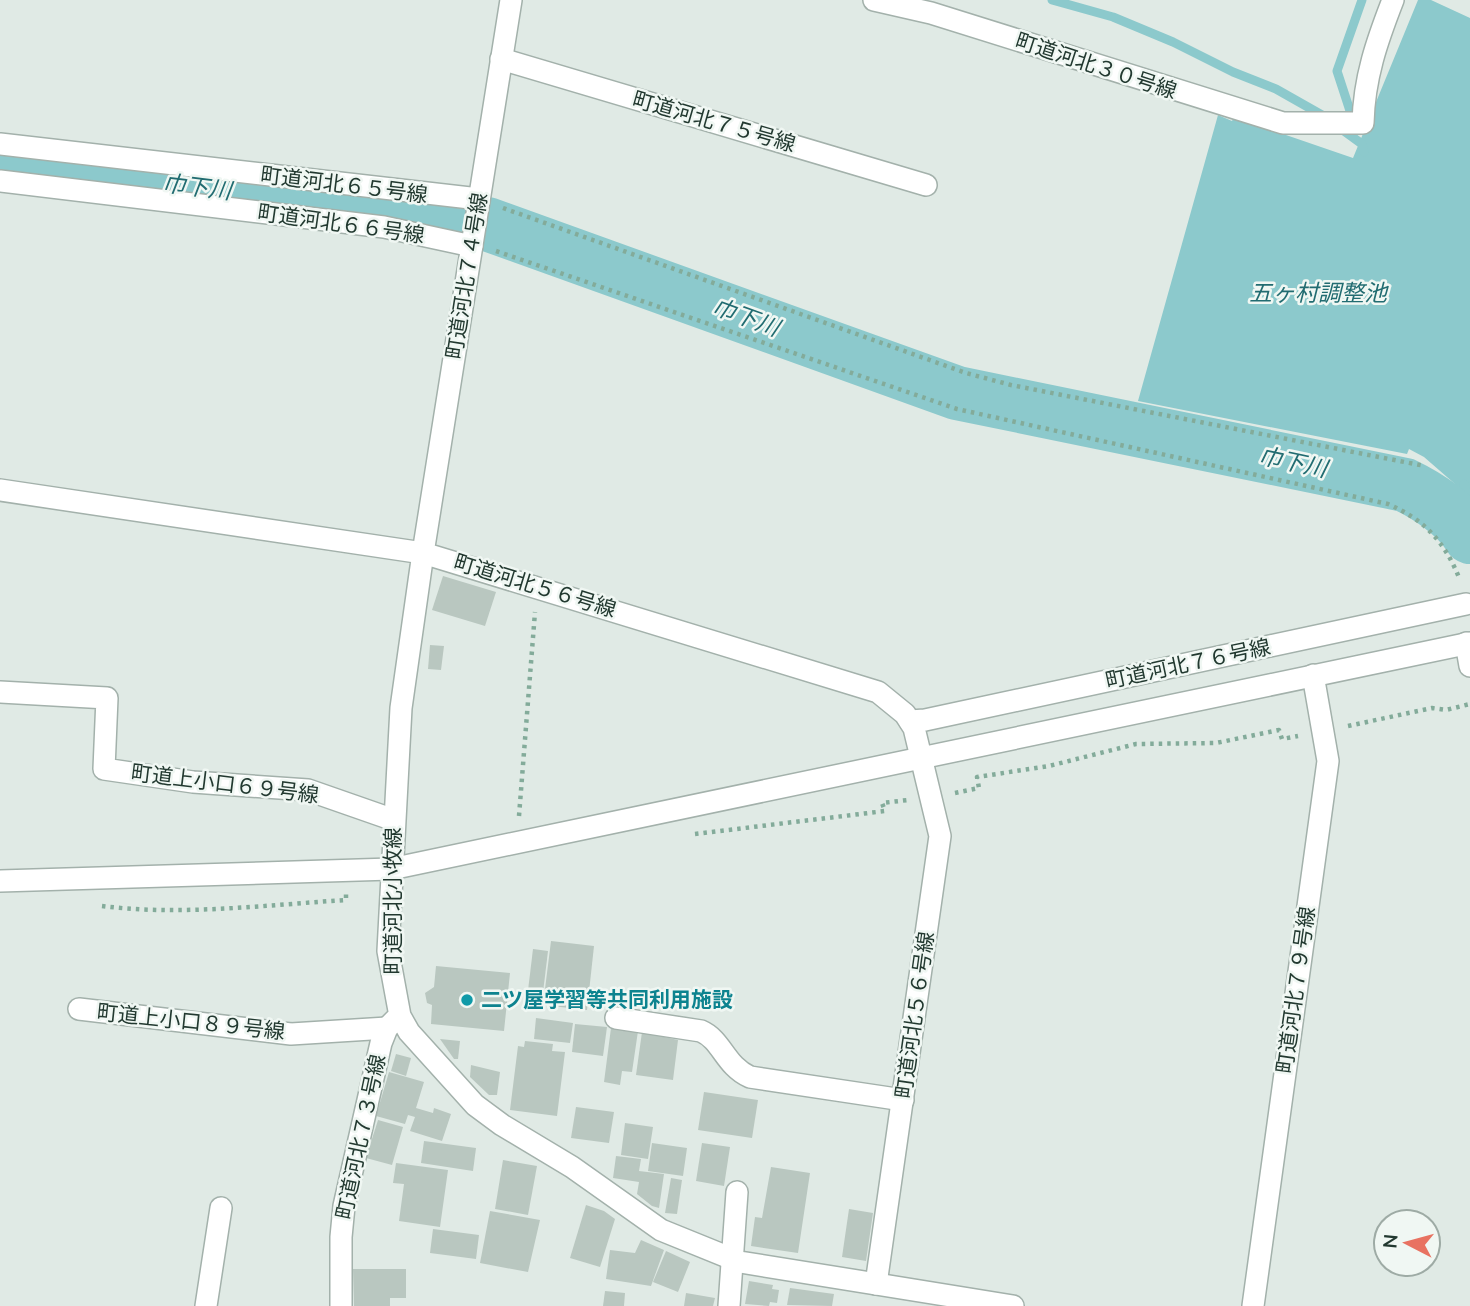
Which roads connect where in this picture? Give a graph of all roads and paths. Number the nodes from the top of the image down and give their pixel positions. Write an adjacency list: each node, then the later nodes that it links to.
1 (511, 0): 4 (street, 町道河北７４号線)
2 (874, 0): 3 (street, 町道河北３０号線)
3 (1392, 0)
4 (502, 59): 7 (street, 町道河北７５号線); 8 (street, 町道河北７４号線)
5 (0, 144): 8 (street, 町道河北６５号線)
6 (0, 181): 9 (street, 町道河北６６号線)
7 (926, 185)
8 (479, 203): 9 (street, 町道河北７４号線); 10 (path)
9 (472, 242): 12 (street, 町道河北７４号線); 14 (path)
10 (1425, 466)
11 (0, 490): 12 (street)
12 (423, 553): 13 (street, 町道河北５６号線); 20 (street, 町道河北小牧線)
13 (537, 587): 19 (street, 町道河北５６号線); 21 (path)
14 (1466, 604): 19 (street, 町道河北７６号線)
15 (1468, 643): 16 (street); 17 (street)
16 (1470, 666)
17 (1313, 675): 19 (street); 36 (street, 町道河北７９号線)
18 (0, 692): 20 (street, 町道上小口６９号線)
19 (916, 739): 21 (street); 27 (street, 町道河北５６号線)
20 (394, 820): 22 (street, 町道河北小牧線)
21 (517, 842): 22 (street)
22 (391, 869): 23 (street); 26 (street, 町道河北小牧線)
23 (0, 881)
24 (79, 1009): 26 (street, 町道上小口８９号線)
25 (616, 1018): 27 (street)
26 (393, 1022): 30 (street, 町道河北小牧線); 33 (street, 町道河北７３号線)
27 (903, 1100): 31 (street, 町道河北５６号線)
28 (737, 1192): 30 (street)
29 (221, 1208): 32 (street)
30 (731, 1259): 31 (street, 町道河北小牧線); 34 (street)
31 (876, 1284): 35 (street, 町道河北小牧線)
32 (206, 1306)
33 (341, 1306)
34 (729, 1306)
35 (1013, 1306)
36 (1253, 1306)

